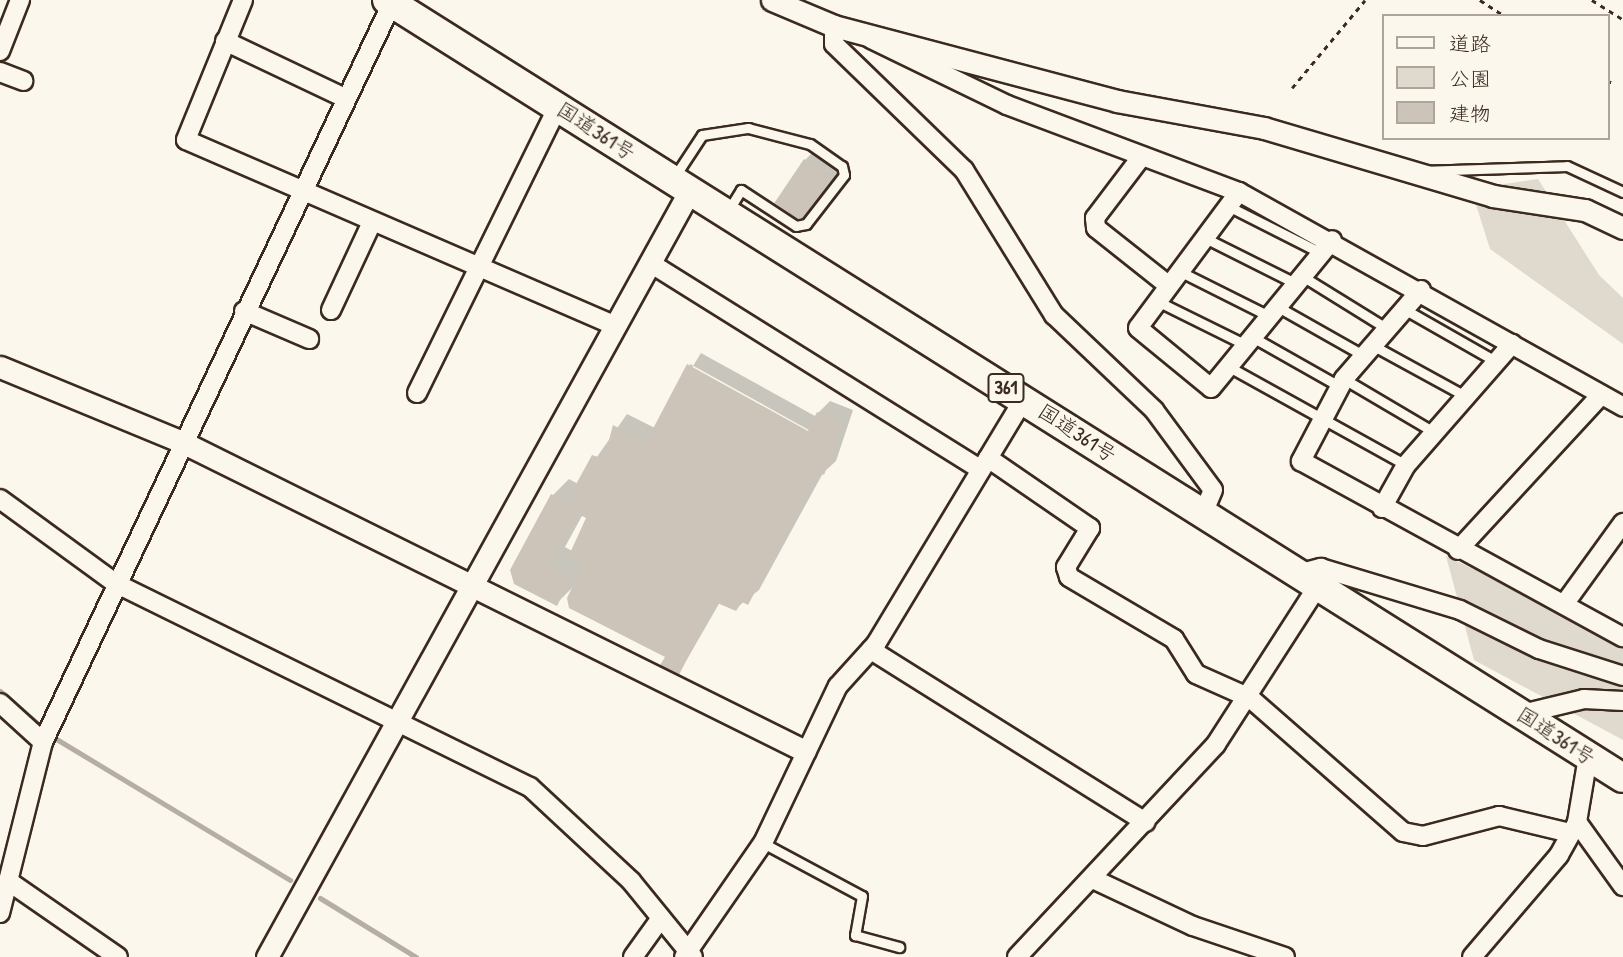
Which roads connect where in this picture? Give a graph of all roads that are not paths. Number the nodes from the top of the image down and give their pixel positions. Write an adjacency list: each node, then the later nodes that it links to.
1 (20, 0): 9 (street)
2 (243, 0): 8 (street)
3 (772, 0): 6 (street)
4 (802, 0): 6 (street)
5 (389, 2): 12 (street); 13 (highway, 国道361号 / 361)
6 (834, 26): 7 (street); 57 (street)
7 (856, 28): 14 (street); 15 (street)
8 (225, 41): 12 (street); 17 (street)
9 (0, 51)
10 (0, 72): 11 (street)
11 (23, 81)
12 (345, 98): 17 (street)
13 (558, 106): 16 (highway, 国道361号 / 361); 26 (street)
14 (1142, 156): 19 (street); 27 (street)
15 (1412, 174): 18 (lane); 22 (street)
16 (681, 186): 20 (highway, 国道361号 / 361); 20 (lane); 25 (street)
17 (301, 191): 21 (street); 33 (street)
18 (1623, 192)
19 (1234, 199): 23 (street); 24 (street)
20 (725, 214): 48 (highway, 国道361号 / 361)
21 (372, 222): 26 (street); 32 (street)
22 (1623, 228)
23 (1203, 237): 27 (street); 28 (lane)
24 (1327, 246): 28 (street); 29 (street)
25 (650, 263): 35 (street); 53 (street)
26 (477, 267): 35 (street); 45 (street)
27 (1174, 278): 30 (street); 34 (lane)
28 (1299, 280): 34 (street); 36 (lane)
29 (1421, 290): 31 (street); 39 (street)
30 (1157, 301): 38 (lane); 43 (street)
31 (1404, 309): 36 (street); 41 (lane)
32 (331, 310)
33 (244, 311): 37 (street); 52 (street)
34 (1275, 312): 38 (street); 40 (lane)
35 (615, 326): 62 (street)
36 (1386, 328): 40 (street)
37 (309, 340)
38 (1251, 342): 43 (street); 44 (lane)
39 (1512, 344): 41 (street); 47 (street)
40 (1367, 350): 44 (street); 46 (lane)
41 (1495, 362): 46 (street)
42 (0, 367): 52 (street)
43 (1231, 368): 50 (lane)
44 (1341, 383): 50 (street); 51 (lane)
45 (417, 393)
46 (1465, 396): 51 (street)
47 (1599, 397): 49 (street); 59 (street)
48 (1024, 399): 53 (street); 57 (highway, 国道361号 / 361)
49 (1623, 407)
50 (1322, 418): 54 (lane); 56 (street)
51 (1434, 432): 54 (street)
52 (183, 442): 61 (street); 62 (street)
53 (985, 464): 65 (street); 67 (street)
54 (1406, 465): 56 (street)
55 (0, 499): 61 (street)
56 (1381, 508): 59 (street)
57 (1203, 513): 60 (highway, 国道361号 / 361)
58 (1623, 523): 63 (street)
59 (1458, 550): 63 (street)
60 (1308, 580): 66 (street); 67 (street); 70 (highway, 国道361号 / 361)
61 (115, 583): 71 (street); 72 (street)
62 (473, 586): 71 (street); 73 (street)
63 (1565, 603): 64 (street)
64 (1623, 637)
65 (871, 650): 73 (street); 76 (street)
66 (1623, 676)
67 (1250, 698): 76 (street); 77 (street)
68 (1623, 701): 70 (street)
69 (0, 703): 72 (street)
70 (1522, 714): 74 (highway, 国道361号 / 361)
71 (397, 724): 83 (street); 87 (street)
72 (46, 735): 80 (street)
73 (805, 751): 78 (street)
74 (1588, 757): 75 (highway, 国道361号 / 361); 77 (street)
75 (1623, 778)
76 (1145, 822): 79 (street)
77 (1574, 828): 81 (street); 91 (street)
78 (763, 844): 84 (lane); 85 (street)
79 (1093, 879): 89 (street); 90 (street)
80 (11, 883): 82 (street); 86 (street)
81 (1623, 886)
82 (0, 913)
83 (661, 918): 85 (street); 88 (street)
84 (899, 947)
85 (688, 955)
86 (118, 957)
87 (267, 957)
88 (633, 957)
89 (1017, 957)
90 (1285, 957)
91 (1472, 957)

